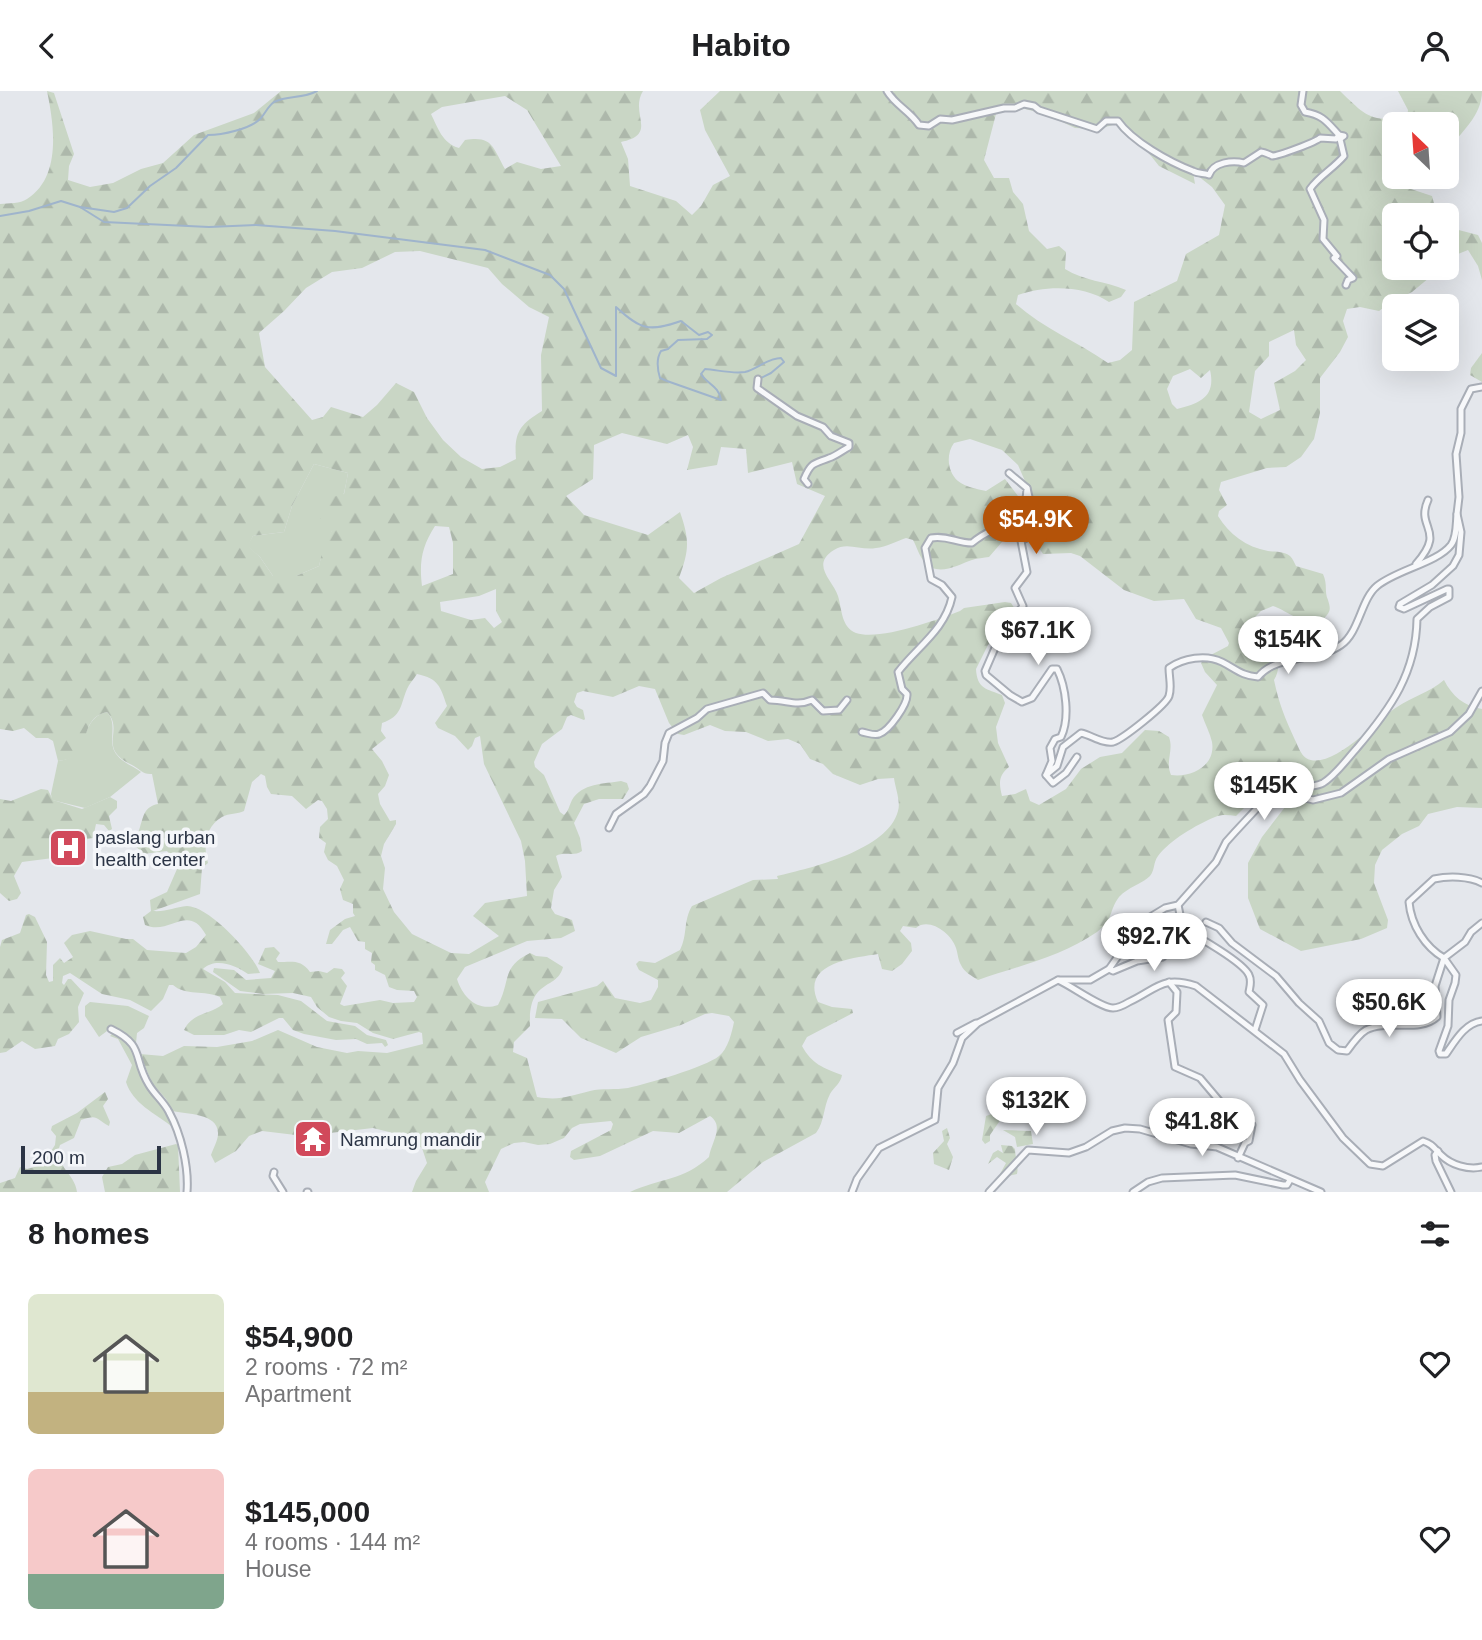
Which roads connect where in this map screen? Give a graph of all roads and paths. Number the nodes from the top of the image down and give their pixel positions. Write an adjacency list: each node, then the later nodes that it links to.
1 (887, 91): 3 (street)
2 (1303, 91): 3 (street)
3 (1339, 135): 4 (street)
4 (1346, 285)
5 (758, 379): 8 (street)
6 (1482, 387): 11 (street)
7 (1009, 473): 9 (street)
8 (807, 484)
9 (1027, 488): 15 (street); 17 (street)
10 (1428, 500): 12 (street)
11 (1457, 514): 12 (street); 18 (street)
12 (1414, 566): 17 (street)
13 (1482, 691): 18 (street)
14 (847, 700): 19 (street)
15 (862, 732)
16 (1077, 757): 17 (street)
17 (1046, 775)
18 (1283, 788): 21 (street)
19 (609, 828)
20 (1482, 883): 25 (street)
21 (1178, 905): 24 (street); 26 (street)
22 (1206, 922): 25 (street)
23 (1482, 923): 25 (street)
24 (1183, 929): 26 (street); 32 (street)
25 (1444, 958): 29 (street)
26 (1109, 969): 27 (street)
27 (1058, 980): 28 (street); 30 (street)
28 (1169, 982): 32 (street); 35 (street)
29 (1482, 1021)
30 (978, 1023): 33 (street); 41 (street)
31 (111, 1029): 39 (street)
32 (1255, 1030): 34 (street)
33 (957, 1033)
34 (1438, 1151): 36 (street); 45 (street)
35 (1238, 1158): 38 (street); 42 (street)
36 (1482, 1167)
37 (274, 1172): 40 (street)
38 (1290, 1180): 43 (street); 44 (street)
39 (187, 1192)
40 (283, 1192)
41 (852, 1192)
42 (989, 1192)
43 (1133, 1192)
44 (1321, 1192)
45 (1451, 1192)

